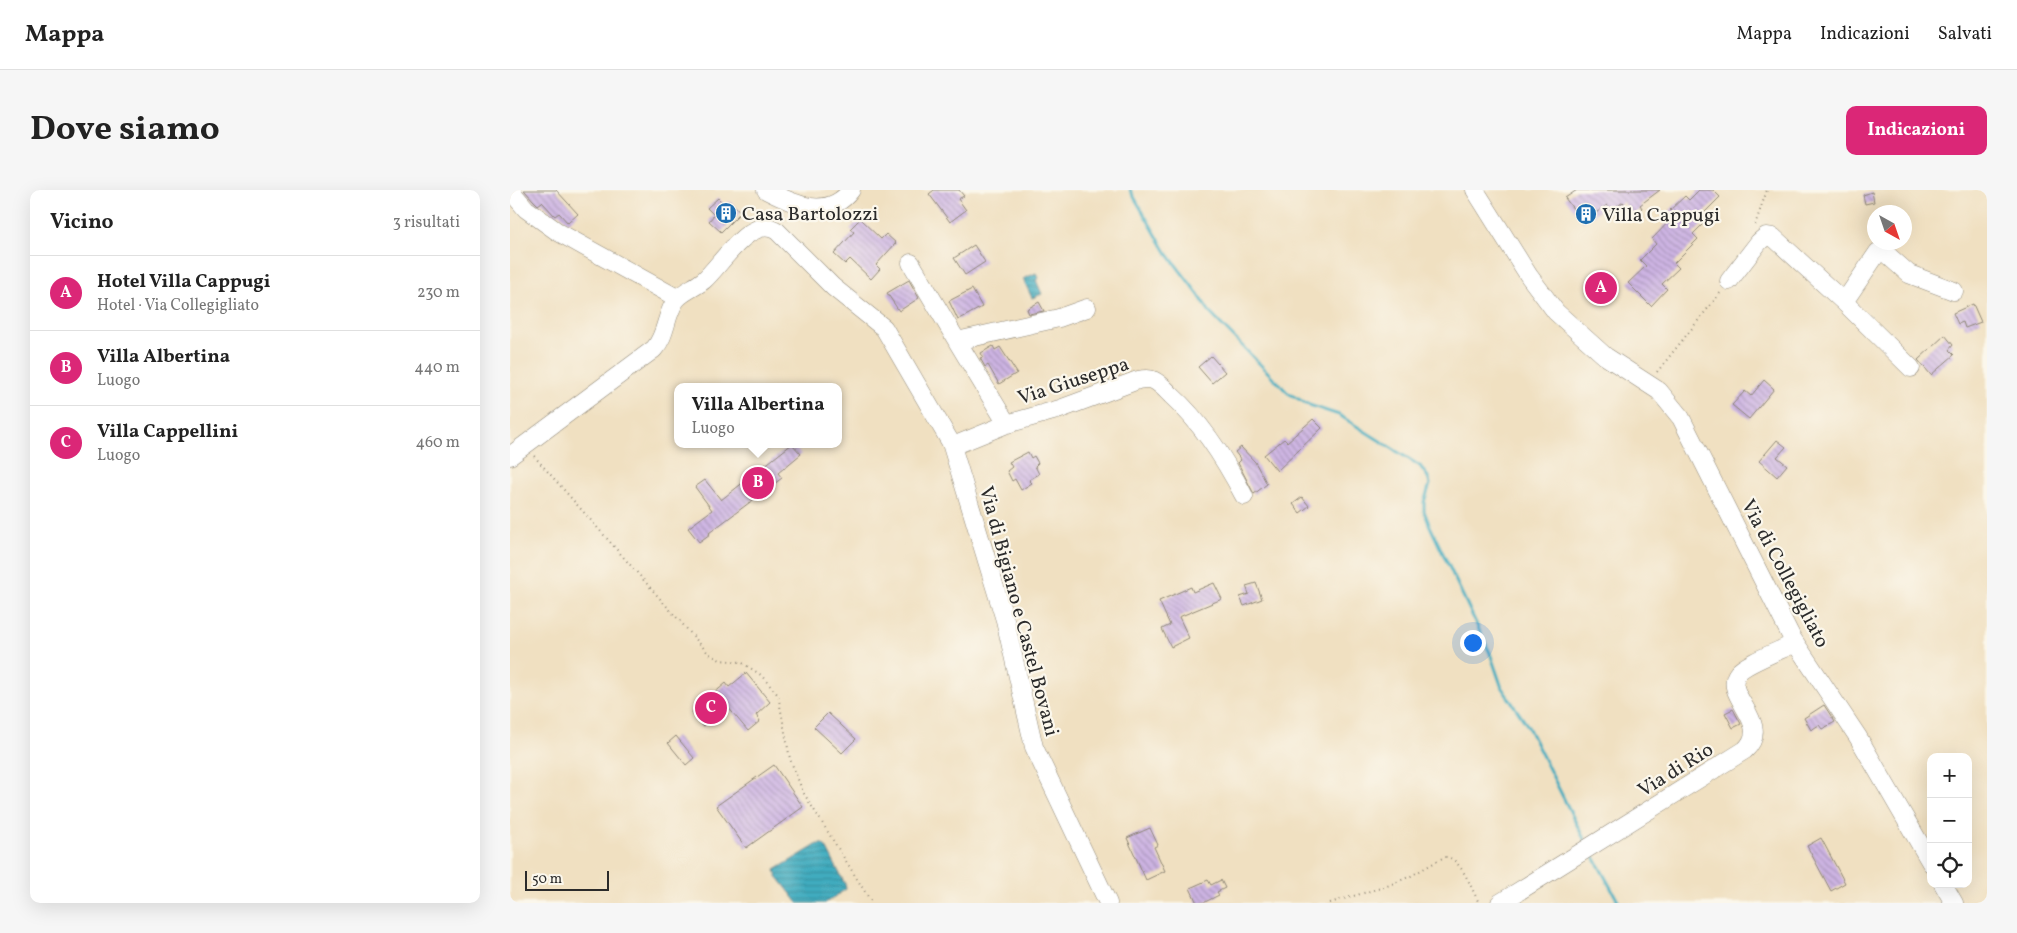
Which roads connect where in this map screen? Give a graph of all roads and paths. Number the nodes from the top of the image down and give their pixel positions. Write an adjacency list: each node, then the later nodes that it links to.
1 (510, 190): 10 (street)
2 (766, 190): 3 (street)
3 (851, 190)
4 (1475, 190): 15 (street, Via di Collegigliato)
5 (1768, 190): 6 (path)
6 (1754, 228)
7 (911, 262): 13 (street)
8 (1729, 281): 11 (street); 15 (path)
9 (1954, 291): 11 (street)
10 (677, 298): 17 (street); 18 (street, Via di Bigiano e Castel Bovani)
11 (1844, 302): 14 (street)
12 (1087, 308): 13 (street)
13 (957, 341): 16 (street)
14 (1911, 368)
15 (1649, 383): 21 (street, Via di Collegigliato)
16 (1007, 424): 18 (street, Via Giuseppa); 20 (street, Via Giuseppa)
17 (524, 445): 19 (street); 24 (path)
18 (953, 446): 25 (street, Via di Bigiano e Castel Bovani)
19 (510, 456)
20 (1244, 496)
21 (1796, 643): 22 (street, Via di Collegigliato); 28 (street, Via di Rio)
22 (1927, 856)
23 (1945, 888): 29 (street)
24 (872, 903)
25 (1108, 903)
26 (1330, 903): 27 (path)
27 (1479, 903)
28 (1500, 903)
29 (1954, 903)

